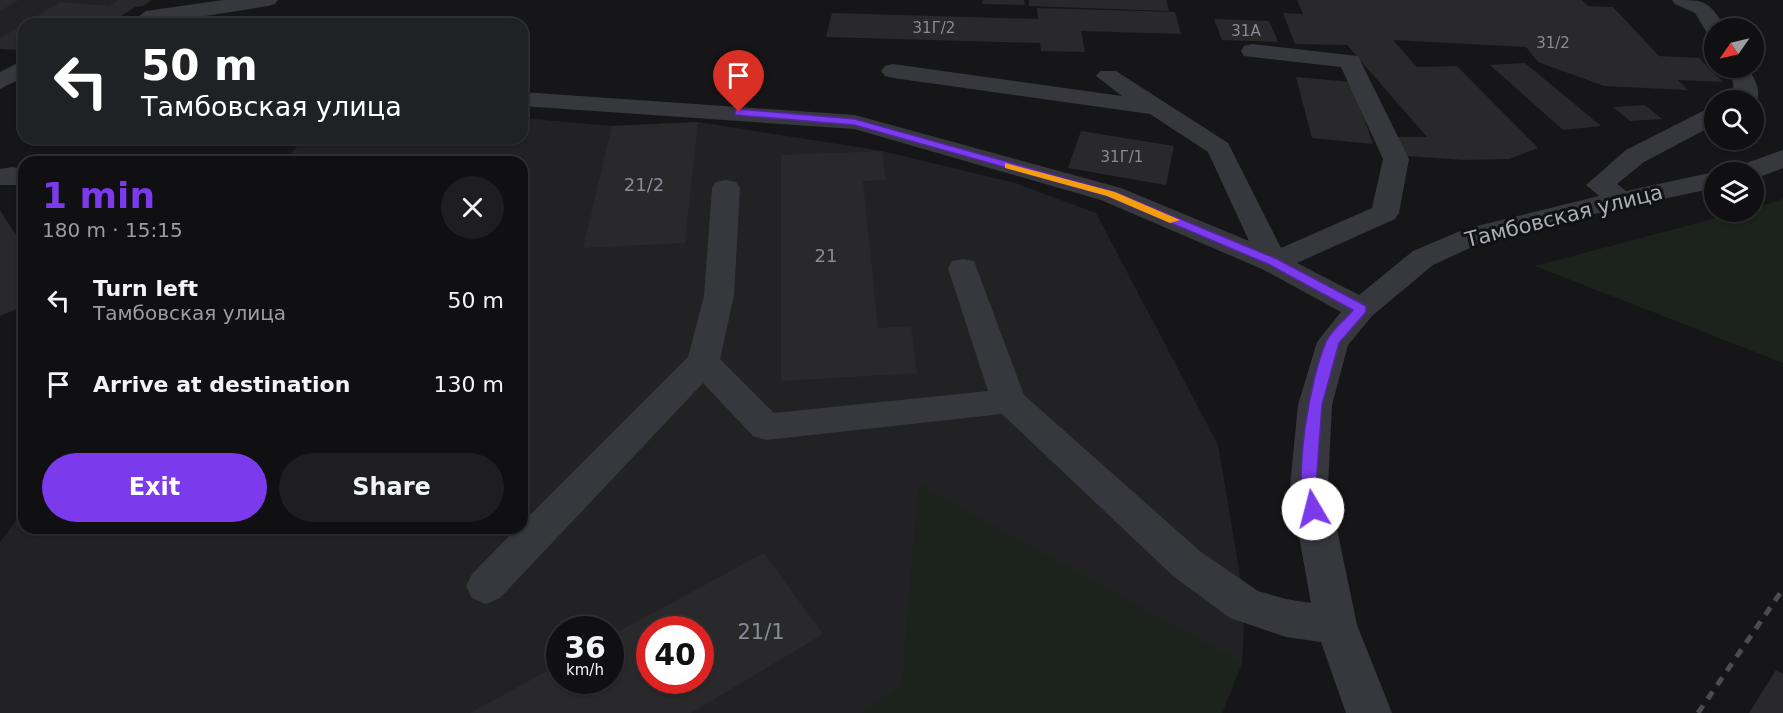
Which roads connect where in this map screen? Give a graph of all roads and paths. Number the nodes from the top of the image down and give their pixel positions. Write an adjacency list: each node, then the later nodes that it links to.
1 (268, 0): 3 (street)
2 (1682, 0): 4 (street)
3 (150, 18)
4 (1709, 18)
5 (1252, 51): 22 (street)
6 (0, 63): 7 (street)
7 (18, 65)
8 (18, 70): 11 (street)
9 (893, 71): 13 (street)
10 (1108, 76): 13 (street)
11 (0, 82)
12 (528, 99): 22 (street)
13 (1164, 109): 22 (street)
14 (1704, 120): 21 (street)
15 (1783, 158): 16 (street)
16 (1764, 168)
17 (18, 176): 18 (street)
18 (0, 177)
19 (1704, 182): 21 (street, Тамбовская улица)
20 (726, 188): 25 (street)
21 (1622, 200): 24 (street, Тамбовская улица)
22 (1273, 262): 24 (street)
23 (963, 268): 26 (street)
24 (1361, 309): 28 (street, Тамбовская улица)
25 (703, 362): 26 (street); 27 (street)
26 (1009, 401): 28 (street)
27 (486, 586)
28 (1336, 625): 29 (street, Тамбовская улица)
29 (1369, 713)

